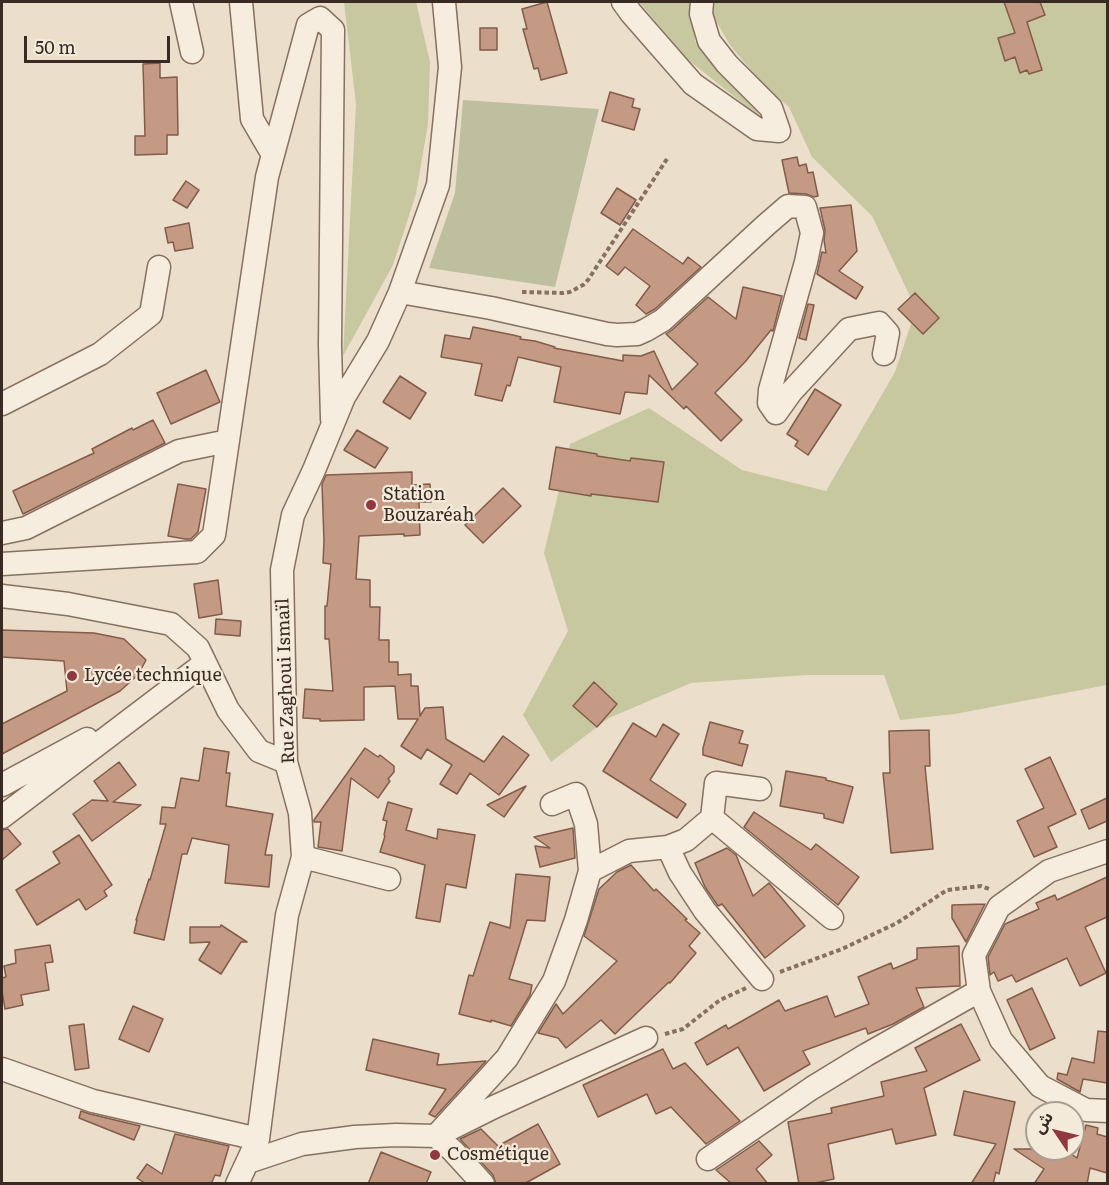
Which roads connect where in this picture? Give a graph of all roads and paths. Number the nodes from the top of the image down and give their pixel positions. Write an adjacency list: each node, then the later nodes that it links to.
1 (181, 2): 7 (street)
2 (241, 2): 8 (street)
3 (444, 2): 11 (street, Rue Zaghoui Ismaïl)
4 (623, 2): 5 (street)
5 (702, 2)
6 (320, 10): 8 (street); 15 (street)
7 (192, 52)
8 (273, 155): 16 (street)
9 (667, 159): 12 (path)
10 (159, 267): 14 (street)
11 (400, 292): 12 (street); 15 (street, Rue Zaghoui Ismaïl)
12 (491, 308): 13 (street)
13 (884, 354)
14 (2, 404)
15 (332, 426): 22 (street, Rue Zaghoui Ismaïl)
16 (228, 441): 17 (street); 18 (street)
17 (2, 533)
18 (2, 564)
19 (2, 596): 20 (street)
20 (205, 663): 21 (street); 22 (street)
21 (151, 704): 23 (street); 24 (street)
22 (286, 762): 31 (street, Rue Zaghoui Ismaïl)
23 (2, 785): 24 (street)
24 (41, 788): 27 (street)
25 (760, 789): 28 (street)
26 (552, 804): 32 (street)
27 (2, 818)
28 (712, 818): 29 (street); 35 (street)
29 (668, 847): 32 (street); 36 (street)
30 (1107, 851): 34 (street)
31 (303, 857): 33 (street); 42 (street, Rue Zaghoui Ismaïl)
32 (590, 871): 41 (street)
33 (389, 879)
34 (1012, 898): 36 (path); 37 (street)
35 (832, 918)
36 (762, 979): 38 (path)
37 (979, 991): 40 (street); 43 (street)
38 (646, 1038): 41 (street)
39 (2, 1069): 42 (street)
40 (1107, 1112)
41 (436, 1136): 44 (street); 46 (street)
42 (258, 1139): 44 (street, Rue Zaghoui Ismaïl)
43 (708, 1159)
44 (248, 1161): 45 (street, Rue Zaghoui Ismaïl)
45 (237, 1184)
46 (483, 1184)

